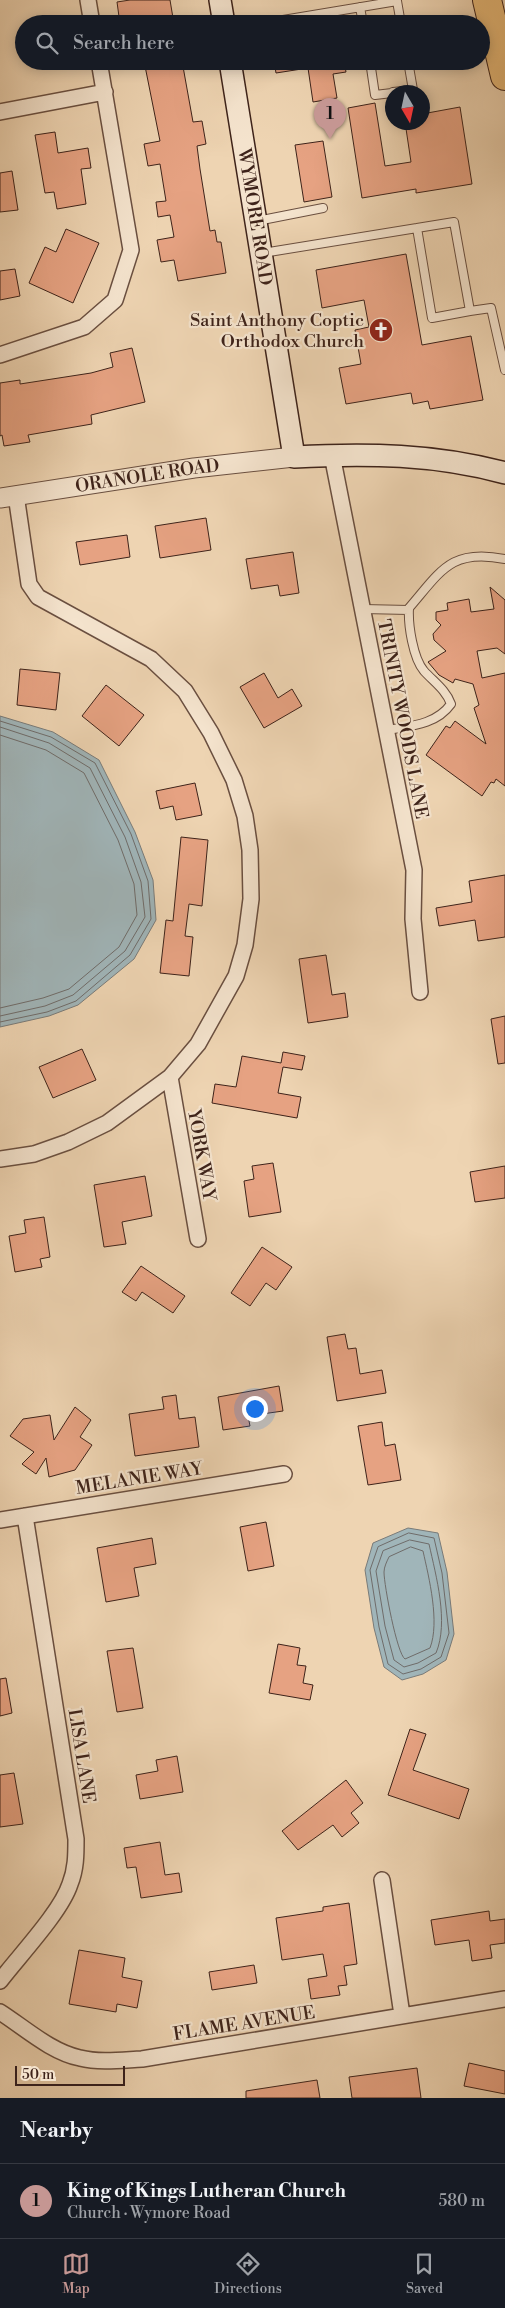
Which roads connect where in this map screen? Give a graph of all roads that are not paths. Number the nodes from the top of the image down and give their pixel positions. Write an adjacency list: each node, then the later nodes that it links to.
1 (88, 0): 6 (street)
2 (220, 0): 7 (main road)
3 (481, 0): 11 (highway)
4 (487, 0): 13 (highway)
5 (360, 6): 8 (lane); 9 (lane); 10 (lane)
6 (90, 15)
7 (222, 15)
8 (310, 15)
9 (362, 15)
10 (400, 15)
11 (488, 15)
12 (490, 18): 13 (highway)
13 (494, 26): 18 (highway)
14 (101, 70): 20 (street)
15 (231, 70): 24 (main road, WYMORE ROAD)
16 (372, 70): 21 (lane)
17 (410, 70): 19 (lane)
18 (505, 76)
19 (412, 85)
20 (105, 92): 22 (street); 28 (street)
21 (385, 94)
22 (0, 112)
23 (323, 208): 24 (lane)
24 (256, 221): 26 (main road, WYMORE ROAD)
25 (417, 228): 26 (lane); 27 (lane); 27 (lane)
26 (261, 254): 31 (main road, WYMORE ROAD)
27 (470, 311): 29 (lane)
28 (0, 356)
29 (505, 370)
30 (332, 455): 31 (main road); 32 (main road); 35 (street, TRINITY WOODS LANE)
31 (294, 457): 33 (street, ORANOLE ROAD)
32 (505, 472)
33 (8, 497): 39 (street)
34 (505, 559): 36 (lane)
35 (363, 609): 36 (lane); 37 (street, TRINITY WOODS LANE)
36 (409, 610): 37 (lane)
37 (386, 730): 38 (street, TRINITY WOODS LANE)
38 (420, 992)
39 (170, 1077): 40 (street); 41 (street, YORK WAY)
40 (0, 1159)
41 (198, 1239)
42 (284, 1474): 43 (street, MELANIE WAY)
43 (25, 1516): 44 (street, MELANIE WAY); 46 (street, LISA LANE)
44 (0, 1520)
45 (382, 1880): 49 (street)
46 (0, 1980)
47 (505, 1999): 49 (street, FLAME AVENUE)
48 (0, 2012): 49 (street, FLAME AVENUE)
49 (402, 2015)

